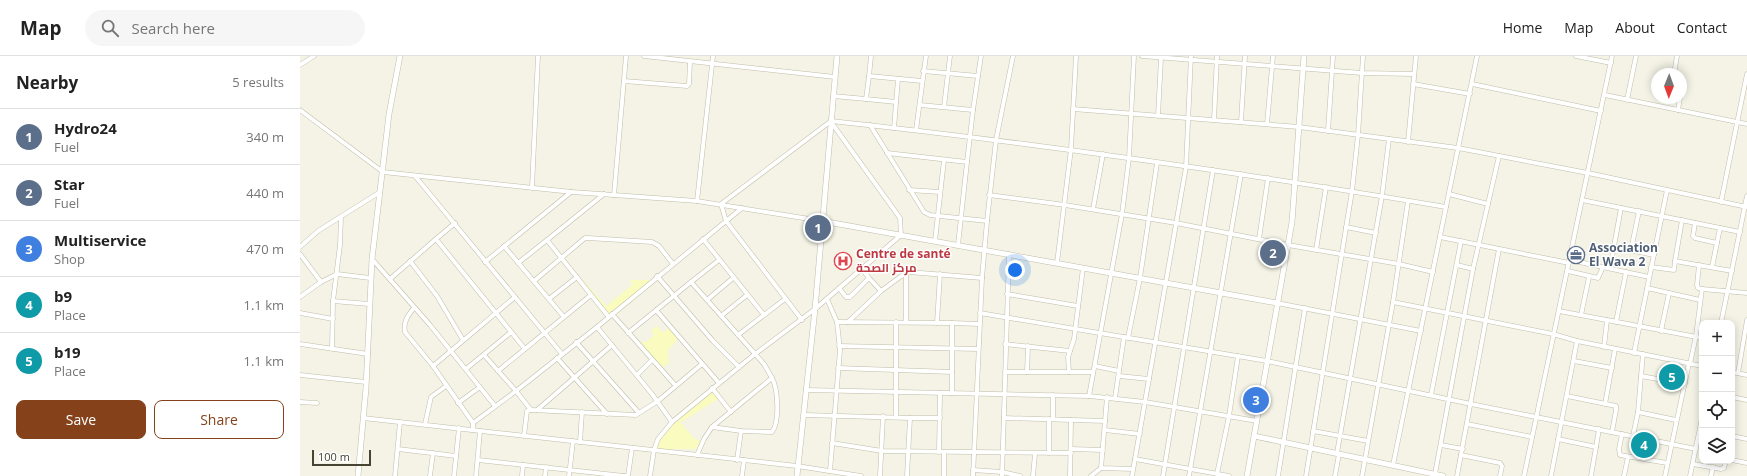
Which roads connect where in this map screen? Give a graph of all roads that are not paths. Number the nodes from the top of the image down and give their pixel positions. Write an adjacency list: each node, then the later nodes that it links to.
1 (314, 56): 36 (street)
2 (400, 56): 98 (street)
3 (538, 56): 105 (street)
4 (626, 56): 50 (street)
5 (644, 56): 28 (street)
6 (713, 56): 33 (street)
7 (837, 56): 48 (street)
8 (872, 56): 46 (street)
9 (926, 56): 41 (street)
10 (950, 56): 43 (street)
11 (981, 56): 47 (street)
12 (1013, 56): 85 (street)
13 (1076, 56): 63 (street)
14 (1134, 56): 68 (street)
15 (1142, 56): 29 (street)
16 (1217, 56): 32 (street)
17 (1245, 56): 34 (street)
18 (1273, 56): 37 (street)
19 (1304, 56): 38 (street)
20 (1333, 56): 40 (street)
21 (1363, 56): 42 (street)
22 (1416, 56): 44 (street)
23 (1478, 56): 53 (street)
24 (1576, 56): 35 (street)
25 (1612, 56): 35 (street)
26 (1636, 56): 58 (street)
27 (1677, 56): 39 (street)
28 (655, 57): 31 (street)
29 (1161, 58): 30 (street); 69 (street)
30 (1191, 58): 32 (street); 70 (street)
31 (690, 62): 33 (street); 50 (street)
32 (1217, 62): 34 (street); 71 (street)
33 (712, 63): 48 (street); 119 (street)
34 (1244, 63): 37 (street); 73 (street)
35 (1611, 63): 56 (street)
36 (300, 65)
37 (1272, 66): 38 (street); 75 (street)
38 (1303, 68): 40 (street); 78 (street)
39 (1675, 68)
40 (1332, 70): 42 (street); 81 (street)
41 (923, 71): 43 (street); 51 (street)
42 (1362, 72): 44 (street); 82 (street)
43 (947, 73): 47 (street); 62 (street)
44 (1414, 74): 52 (street)
45 (1747, 74): 74 (street)
46 (869, 76): 49 (street); 57 (street)
47 (978, 76): 65 (street)
48 (835, 77): 55 (street)
49 (898, 79): 51 (street); 59 (street)
50 (624, 81): 114 (street)
51 (922, 81): 61 (street)
52 (1413, 84): 54 (street); 86 (street)
53 (1472, 84): 54 (street); 67 (street)
54 (1470, 94): 87 (street)
55 (833, 96): 57 (street); 72 (street)
56 (1605, 96): 58 (street); 67 (street)
57 (866, 99): 59 (street)
58 (1627, 100): 66 (street)
59 (896, 102): 79 (street)
60 (1679, 104): 66 (street)
61 (920, 105): 62 (street); 80 (street)
62 (944, 107): 65 (street)
63 (1073, 109): 68 (street); 88 (street)
64 (300, 110): 98 (street)
65 (973, 110): 83 (street)
66 (1678, 110): 74 (street)
67 (1601, 111): 99 (street)
68 (1131, 115): 69 (street); 92 (street)
69 (1158, 116): 70 (street)
70 (1188, 118): 71 (street); 96 (street)
71 (1214, 120): 73 (street)
72 (831, 121): 77 (street); 122 (street); 137 (street); 149 (street)
73 (1241, 122): 75 (street)
74 (1737, 122): 76 (street); 121 (street)
75 (1267, 124): 78 (street)
76 (1747, 124)
77 (870, 125): 79 (street); 89 (street)
78 (1299, 127): 81 (street); 103 (street)
79 (894, 128): 80 (street)
80 (916, 130): 83 (street)
81 (1328, 131): 82 (street)
82 (1358, 135): 84 (street); 108 (street)
83 (970, 137): 85 (street); 94 (street)
84 (1389, 139): 86 (street); 116 (street)
85 (996, 140): 88 (street); 115 (street)
86 (1408, 142): 87 (street)
87 (1458, 148): 91 (street); 113 (street)
88 (1071, 149): 90 (street); 124 (street)
89 (887, 153): 93 (street); 106 (street)
90 (1102, 154): 92 (street); 129 (street)
91 (1499, 156): 99 (street); 123 (street)
92 (1129, 158): 95 (street); 131 (street)
93 (944, 160): 94 (street); 111 (street)
94 (967, 162): 135 (street)
95 (1157, 162): 96 (street); 136 (street)
96 (1186, 167): 97 (street); 141 (street)
97 (1213, 170): 100 (street); 145 (street)
98 (383, 172): 101 (street); 109 (street)
99 (1588, 173): 107 (street); 118 (street)
100 (1241, 174): 102 (street); 150 (street)
101 (415, 176): 105 (street); 142 (street)
102 (1268, 178): 103 (street); 154 (street)
103 (1295, 182): 104 (street); 160 (street)
104 (1326, 187): 108 (street); 167 (street)
105 (532, 188): 110 (street)
106 (909, 190): 111 (street); 132 (street)
107 (1667, 190): 121 (street); 133 (street)
108 (1352, 191): 116 (street); 144 (street)
109 (380, 192): 134 (street); 173 (street)
110 (572, 192): 112 (street); 163 (street)
111 (940, 192): 132 (street)
112 (604, 194): 114 (street); 155 (street)
113 (1449, 194): 123 (street); 125 (street)
114 (614, 195): 119 (street)
115 (989, 195): 124 (street); 138 (street)
116 (1382, 196): 120 (street); 148 (street)
117 (1747, 196): 126 (street)
118 (1582, 200): 128 (street); 178 (street)
119 (697, 201): 122 (street)
120 (1408, 201): 125 (street); 184 (street)
121 (1721, 202): 126 (street)
122 (720, 204): 127 (street); 140 (street)
123 (1488, 204): 161 (street)
124 (1065, 205): 129 (street); 182 (street)
125 (1446, 207): 151 (street)
126 (1746, 207): 147 (street)
127 (742, 208): 137 (street); 140 (street)
128 (1622, 208): 130 (street); 164 (street)
129 (1093, 209): 131 (street)
130 (1639, 211): 133 (street); 168 (street)
131 (1122, 214): 136 (street); 199 (street)
132 (938, 216): 135 (street); 156 (street)
133 (1662, 216): 139 (street); 172 (street)
134 (341, 217): 162 (street); 200 (street)
135 (960, 218): 138 (street); 159 (street)
136 (1149, 218): 141 (street); 210 (street)
137 (822, 220): 149 (street); 244 (street)
138 (987, 220): 166 (street)
139 (1682, 220): 143 (street); 179 (street)
140 (726, 221): 153 (street); 231 (street)
141 (1176, 222): 145 (street); 215 (street)
142 (455, 223): 152 (street); 180 (street)
143 (1695, 223): 146 (street); 158 (street)
144 (1346, 227): 148 (street); 171 (street)
145 (1204, 228): 150 (street); 217 (street)
146 (1720, 228): 147 (street); 158 (street)
147 (1740, 232): 195 (street)
148 (1376, 233): 175 (street)
149 (901, 234): 156 (street); 192 (street)
150 (1231, 234): 154 (street); 223 (street)
151 (1440, 237): 157 (street); 196 (street)
152 (436, 239): 177 (street); 250 (street)
153 (703, 239): 176 (street); 183 (street)
154 (1259, 239): 160 (street)
155 (547, 240): 174 (street); 181 (street)
156 (935, 241): 159 (street)
157 (1461, 241): 161 (street); 185 (street)
158 (1717, 243): 189 (street)
159 (958, 245): 166 (street)
160 (1288, 245): 167 (street); 238 (street)
161 (1479, 245): 165 (street); 193 (street)
162 (300, 246)
163 (504, 246): 180 (street); 181 (street)
164 (1614, 247): 168 (street); 191 (street)
165 (1499, 249): 178 (street); 265 (street)
166 (985, 250): 170 (street); 209 (street)
167 (1316, 250): 171 (street)
168 (1631, 250): 172 (street)
169 (300, 254): 213 (street)
170 (1009, 254): 182 (street); 225 (street)
171 (1342, 254): 175 (street); 251 (street)
172 (1654, 255): 188 (street)
173 (372, 259): 206 (street); 211 (street)
174 (562, 259): 183 (street); 203 (street); 212 (street)
175 (1372, 259): 184 (street); 260 (street)
176 (719, 260): 207 (street); 214 (street)
177 (410, 261): 211 (street); 290 (street)
178 (1570, 261): 187 (street); 194 (street)
179 (1675, 261): 186 (street); 188 (street)
180 (485, 262): 230 (street)
181 (518, 262): 212 (street)
182 (1057, 263): 190 (street)
183 (673, 264): 202 (street)
184 (1399, 264): 196 (street); 237 (street)
185 (1457, 265): 193 (street); 248 (street)
186 (1699, 265): 189 (street); 219 (street)
187 (1603, 267): 191 (street); 204 (street)
188 (1651, 267): 205 (street)
189 (1712, 267): 195 (street)
190 (1083, 268): 199 (street); 240 (street)
191 (1610, 268): 197 (street)
192 (862, 269): 208 (street); 216 (street)
193 (1474, 269): 257 (street)
194 (1568, 271): 204 (street); 246 (street)
195 (1732, 271): 220 (street)
196 (1433, 272): 243 (street)
197 (1626, 272): 205 (street); 270 (street)
198 (906, 273): 201 (street); 221 (street); 269 (street)
199 (1111, 273): 210 (street); 283 (street)
200 (337, 274): 206 (street); 213 (street); 236 (street)
201 (940, 274): 209 (street); 271 (street)
202 (657, 276): 229 (street); 252 (street)
203 (577, 277): 227 (street); 232 (street)
204 (1589, 277): 254 (street)
205 (1649, 277): 218 (street)
206 (370, 278): 239 (street)
207 (733, 278): 228 (street); 234 (street)
208 (869, 278): 216 (street); 221 (street)
209 (982, 278): 247 (street)
210 (1140, 278): 215 (street); 289 (street)
211 (390, 279): 241 (street)
212 (534, 281): 232 (street)
213 (321, 282): 226 (street)
214 (691, 282): 229 (street); 234 (street)
215 (1166, 283): 217 (street); 293 (street)
216 (839, 288): 233 (street)
217 (1194, 288): 223 (street); 300 (street)
218 (1647, 288): 224 (street); 276 (street)
219 (1702, 289): 220 (street); 235 (street)
220 (1728, 290): 222 (street); 263 (street)
221 (881, 291): 267 (street)
222 (1747, 292)
223 (1220, 293): 238 (street); 310 (street)
224 (1669, 293): 235 (street); 279 (street)
225 (1007, 294): 240 (street); 258 (street)
226 (301, 295)
227 (591, 295): 252 (street); 256 (street)
228 (747, 295): 253 (street); 255 (street)
229 (673, 296): 245 (street); 328 (street)
230 (515, 297): 250 (street); 281 (street)
231 (785, 298): 253 (street); 261 (street)
232 (549, 299): 256 (street)
233 (827, 299): 244 (street); 266 (street)
234 (707, 300): 255 (street)
235 (1700, 300): 286 (street)
236 (333, 301): 239 (street); 259 (street)
237 (1393, 302): 243 (street); 274 (street)
238 (1277, 303): 242 (street); 321 (street)
239 (370, 304): 312 (street)
240 (1078, 306): 277 (street)
241 (414, 308): 308 (street); 325 (street)
242 (1305, 308): 251 (street); 329 (street)
243 (1425, 308): 248 (street); 278 (street)
244 (815, 309): 261 (street); 361 (street)
245 (656, 310): 282 (street); 323 (street)
246 (1559, 310): 254 (street); 284 (street)
247 (980, 313): 258 (street); 273 (street)
248 (1447, 313): 257 (street); 371 (street)
249 (300, 314): 259 (street)
250 (495, 314): 280 (street); 290 (street)
251 (1332, 314): 260 (street); 341 (street)
252 (610, 315): 275 (street); 282 (street)
253 (764, 315): 285 (street)
254 (1581, 315): 262 (street)
255 (721, 316): 285 (street)
256 (564, 317): 281 (street)
257 (1465, 317): 265 (street); 377 (street)
258 (1006, 318): 277 (street); 295 (street)
259 (333, 319): 302 (street)
260 (1361, 319): 274 (street); 351 (street)
261 (802, 320): 315 (street)
262 (1607, 320): 270 (street); 301 (street)
263 (1722, 320)
264 (1747, 320): 288 (street)
265 (1487, 321): 284 (street); 384 (street)
266 (837, 322): 267 (street); 297 (street)
267 (848, 322): 268 (street)
268 (896, 322): 269 (street); 299 (street)
269 (906, 322): 271 (street)
270 (1616, 322): 276 (street)
271 (937, 323): 272 (street)
272 (952, 324): 273 (street); 304 (street)
273 (980, 324): 306 (street)
274 (1389, 324): 278 (street); 355 (street)
275 (597, 327): 292 (street); 296 (street)
276 (1639, 327): 279 (street); 311 (street)
277 (1075, 328): 283 (street); 309 (street)
278 (1421, 331): 364 (street)
279 (1661, 331): 286 (street)
280 (510, 333): 303 (street); 313 (street)
281 (545, 333): 303 (street); 314 (street)
282 (628, 333): 319 (street)
283 (1100, 333): 289 (street); 326 (street)
284 (1553, 334): 291 (street); 400 (street)
285 (738, 335): 315 (street)
286 (1696, 336): 287 (street); 324 (street)
287 (1699, 337)
288 (1745, 337): 307 (street)
289 (1126, 338): 293 (street); 335 (street)
290 (463, 340): 308 (street)
291 (1577, 341): 301 (street); 322 (street)
292 (576, 342): 314 (street); 320 (street)
293 (1155, 343): 300 (street); 352 (street)
294 (300, 344): 302 (street)
295 (1005, 344): 298 (street); 337 (street)
296 (612, 345): 320 (street); 345 (street)
297 (839, 346): 299 (street); 330 (street)
298 (1028, 346): 309 (street); 338 (street)
299 (895, 347): 304 (street); 333 (street)
300 (1184, 347): 310 (street); 387 (street)
301 (1604, 347): 305 (street)
302 (332, 349): 312 (street)
303 (525, 349): 334 (street)
304 (952, 349): 306 (street); 336 (street)
305 (1615, 349): 311 (street); 331 (street)
306 (978, 350): 368 (street)
307 (1745, 350): 343 (street)
308 (451, 351): 325 (street); 332 (street)
309 (1070, 351): 339 (street)
310 (1210, 351): 317 (street); 390 (street)
311 (1634, 353): 316 (street)
312 (368, 354): 353 (street)
313 (484, 354): 332 (street); 334 (street)
314 (562, 354): 318 (street)
315 (755, 354): 328 (street); 350 (street)
316 (1643, 354): 324 (street); 348 (street)
317 (1238, 356): 321 (street); 399 (street)
318 (557, 358): 349 (street); 362 (street)
319 (652, 360): 345 (street); 357 (street)
320 (593, 361): 349 (street); 394 (street)
321 (1267, 361): 329 (street); 410 (street)
322 (1574, 361): 331 (street); 373 (street)
323 (702, 364): 354 (street); 357 (street)
324 (1689, 364): 327 (street); 356 (street)
325 (433, 366): 358 (street)
326 (1095, 366): 335 (street); 340 (street)
327 (1699, 366)
328 (739, 367): 354 (street)
329 (1295, 367): 341 (street); 439 (street)
330 (838, 368): 333 (street); 363 (street)
331 (1612, 368): 385 (street)
332 (466, 369): 359 (street)
333 (896, 370): 336 (street); 365 (street)
334 (498, 371): 362 (street)
335 (1119, 371): 347 (street)
336 (952, 372): 367 (street)
337 (1005, 372): 338 (street); 369 (street)
338 (1027, 372): 339 (street)
339 (1068, 372): 340 (street)
340 (1093, 372): 372 (street)
341 (1323, 372): 351 (street); 424 (street)
342 (1735, 372): 343 (street)
343 (1738, 373): 346 (street)
344 (300, 375): 353 (street)
345 (637, 375): 379 (street)
346 (1747, 375)
347 (1118, 376): 352 (street); 375 (street)
348 (1641, 376): 356 (street); 393 (street)
349 (574, 377): 389 (street); 395 (street)
350 (772, 378): 392 (street); 423 (street)
351 (1349, 378): 355 (street); 430 (street)
352 (1149, 379): 381 (street)
353 (366, 382): 402 (street)
354 (719, 383): 360 (street)
355 (1378, 384): 364 (street); 437 (street)
356 (1685, 384): 408 (street)
357 (675, 385): 379 (street)
358 (446, 386): 383 (street); 415 (street)
359 (480, 387): 383 (street); 386 (street)
360 (712, 388): 392 (street); 413 (street)
361 (806, 390): 363 (street); 396 (street)
362 (516, 391): 386 (street); 388 (street)
363 (837, 391): 365 (street); 397 (street)
364 (1408, 391): 371 (street); 479 (street)
365 (896, 392): 366 (street); 401 (street)
366 (940, 393): 367 (street); 404 (street)
367 (952, 393): 368 (street)
368 (976, 394): 369 (street); 457 (street)
369 (1004, 394): 370 (street); 405 (street)
370 (1053, 395): 372 (street); 406 (street)
371 (1431, 395): 377 (street)
372 (1089, 396): 374 (street)
373 (1567, 396): 385 (street); 411 (street)
374 (1106, 397): 375 (street); 409 (street)
375 (1115, 398): 381 (street)
376 (1735, 398): 378 (street)
377 (1449, 399): 384 (street); 443 (street)
378 (1747, 400)
379 (658, 401): 394 (street); 413 (street)
380 (300, 402): 382 (street)
381 (1145, 402): 387 (street); 426 (street)
382 (317, 403)
383 (458, 403): 414 (street)
384 (1471, 404): 400 (street); 416 (street)
385 (1605, 404): 425 (street)
386 (495, 406): 414 (street)
387 (1174, 407): 390 (street); 475 (street)
388 (531, 410): 389 (street); 428 (street)
389 (537, 410): 391 (street)
390 (1201, 411): 399 (street); 486 (street)
391 (582, 412): 395 (street); 438 (street)
392 (731, 412): 417 (street)
393 (1638, 412): 408 (street); 431 (street)
394 (639, 413): 395 (street)
395 (607, 414)
396 (804, 415): 397 (street); 480 (street)
397 (835, 416): 398 (street); 440 (street)
398 (883, 416): 401 (street); 452 (street)
399 (1229, 416): 410 (street); 492 (street)
400 (1537, 416): 411 (street); 432 (street)
401 (896, 417): 403 (street)
402 (363, 418): 412 (street); 493 (street)
403 (910, 418): 404 (street); 453 (street)
404 (940, 418): 455 (street)
405 (1004, 418): 406 (street); 460 (street)
406 (1051, 419): 407 (street); 459 (street)
407 (1071, 420): 409 (street); 454 (street)
408 (1676, 420): 441 (street)
409 (1105, 421): 421 (street)
410 (1257, 421): 429 (street)
411 (1561, 421): 419 (street); 434 (street)
412 (400, 422): 415 (street); 447 (street)
413 (672, 422): 450 (street)
414 (473, 423): 420 (street)
415 (424, 424): 418 (street)
416 (1467, 424): 432 (street); 448 (street)
417 (712, 427): 423 (street); 463 (street)
418 (459, 428): 420 (street); 465 (street)
419 (1599, 429): 425 (street); 444 (street)
420 (473, 430): 422 (street)
421 (1105, 430): 426 (street); 451 (street)
422 (480, 431): 428 (street); 469 (street)
423 (741, 431): 470 (street)
424 (1313, 431): 430 (street); 446 (street)
425 (1612, 432): 427 (street)
426 (1140, 434): 467 (street)
427 (1622, 434): 431 (street); 466 (street)
428 (524, 436): 436 (street)
429 (1254, 436): 439 (street); 518 (street)
430 (1340, 436): 437 (street); 462 (street)
431 (1633, 436): 441 (street)
432 (1532, 437): 526 (street)
433 (1735, 437): 435 (street)
434 (1558, 439): 444 (street); 527 (street)
435 (1747, 439)
436 (573, 441): 438 (street); 484 (street)
437 (1368, 441): 468 (street)
438 (580, 442): 445 (street)
439 (1282, 442): 446 (street); 519 (street)
440 (832, 443): 452 (street); 488 (street)
441 (1671, 444): 449 (street); 473 (street)
442 (1699, 444): 449 (street)
443 (1441, 445): 448 (street); 491 (street)
444 (1596, 447): 528 (street)
445 (632, 448): 450 (street); 501 (street)
446 (1311, 448): 462 (street); 520 (street)
447 (398, 449): 458 (street); 494 (street)
448 (1463, 449): 464 (street)
449 (1696, 449): 476 (street)
450 (654, 450): 463 (street); 502 (street)
451 (1103, 450): 454 (street); 483 (street)
452 (882, 451): 453 (street); 506 (street)
453 (908, 451): 455 (street); 507 (street)
454 (1071, 451): 459 (street); 512 (street)
455 (939, 452): 456 (street)
456 (944, 452): 457 (street); 508 (street)
457 (974, 452): 460 (street); 487 (street)
458 (433, 453): 465 (street); 495 (street)
459 (1049, 453): 461 (street)
460 (1002, 454): 461 (street); 490 (street)
461 (1035, 454): 511 (street)
462 (1338, 454): 468 (street); 521 (street)
463 (697, 455): 470 (street)
464 (1461, 455): 524 (street); 525 (street)
465 (456, 456): 496 (street)
466 (1628, 457): 473 (street); 529 (street)
467 (1135, 459): 475 (street); 485 (street)
468 (1365, 459): 479 (street); 522 (street)
469 (478, 460): 478 (street); 497 (street)
470 (737, 460): 471 (street)
471 (744, 460): 480 (street); 503 (street)
472 (1735, 461): 474 (street)
473 (1667, 463): 530 (street)
474 (1747, 463)
475 (1165, 464): 486 (street); 515 (street)
476 (1693, 464): 482 (street); 531 (street)
477 (1725, 464): 482 (street)
478 (523, 465): 481 (street); 498 (street)
479 (1393, 465): 491 (street)
480 (798, 466): 488 (street); 504 (street)
481 (546, 467): 484 (street); 499 (street)
482 (1712, 467): 532 (street)
483 (1101, 468): 485 (street); 513 (street)
484 (570, 469): 489 (street); 500 (street)
485 (1133, 469): 514 (street)
486 (1190, 469): 492 (street); 516 (street)
487 (973, 470): 490 (street); 509 (street)
488 (830, 471): 505 (street)
489 (593, 474): 501 (street)
490 (1002, 474): 510 (street)
491 (1435, 474): 523 (street)
492 (1219, 475): 517 (street)
493 (358, 476)
494 (395, 476)
495 (430, 476)
496 (454, 476)
497 (476, 476)
498 (522, 476)
499 (545, 476)
500 (569, 476)
501 (624, 476)
502 (650, 476)
503 (742, 476)
504 (797, 476)
505 (861, 476)
506 (880, 476)
507 (907, 476)
508 (944, 476)
509 (973, 476)
510 (1020, 476)
511 (1033, 476)
512 (1070, 476)
513 (1091, 476)
514 (1132, 476)
515 (1162, 476)
516 (1189, 476)
517 (1229, 476)
518 (1248, 476)
519 (1278, 476)
520 (1306, 476)
521 (1335, 476)
522 (1362, 476)
523 (1443, 476)
524 (1457, 476)
525 (1500, 476)
526 (1524, 476)
527 (1551, 476)
528 (1591, 476)
529 (1624, 476)
530 (1665, 476)
531 (1690, 476)
532 (1711, 476)

